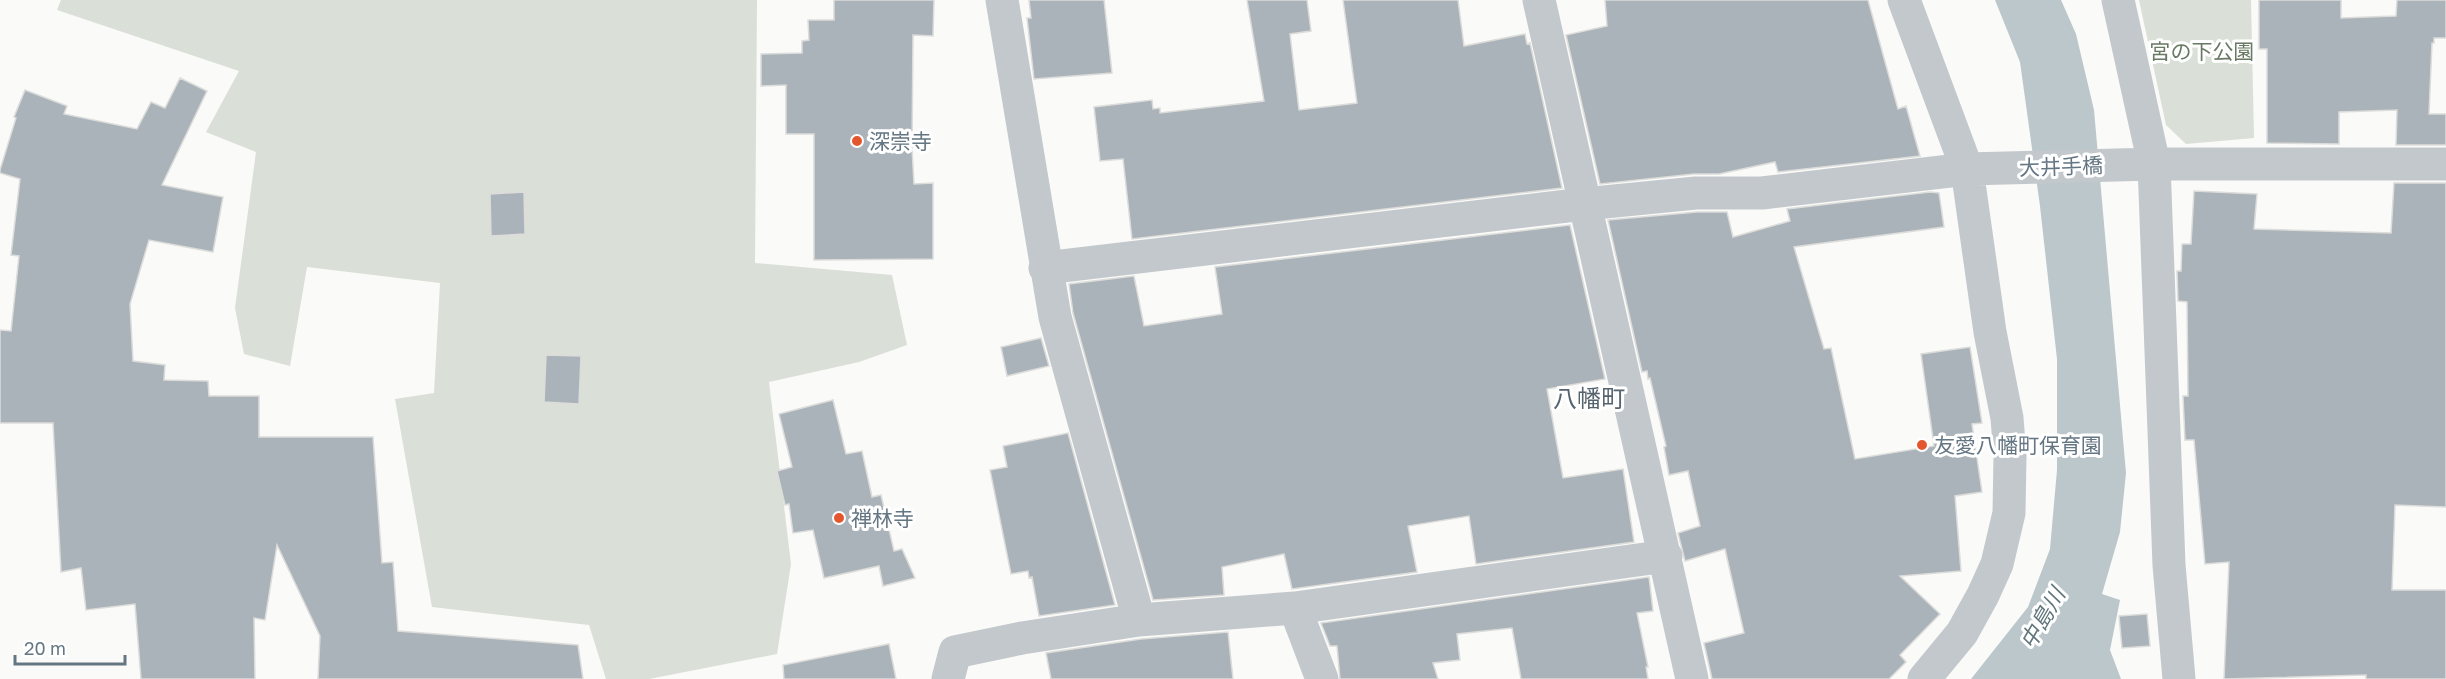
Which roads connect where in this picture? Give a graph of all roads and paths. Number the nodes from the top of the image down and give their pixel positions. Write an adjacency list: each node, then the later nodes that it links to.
1 (1002, 0): 9 (street)
2 (1539, 0): 8 (street)
3 (1904, 0): 7 (street)
4 (2118, 0): 5 (street)
5 (2154, 164): 6 (street, 大井手橋); 7 (street, 大井手橋); 17 (street)
6 (2446, 164)
7 (1967, 169): 8 (street, 大井手橋); 16 (street)
8 (1584, 204): 9 (street, 大井手橋); 10 (street)
9 (1045, 268): 12 (street)
10 (1666, 556): 11 (street); 15 (street)
11 (1295, 608): 12 (street); 14 (street)
12 (1139, 620): 13 (street)
13 (948, 679)
14 (1322, 679)
15 (1692, 679)
16 (1924, 679)
17 (2179, 679)

